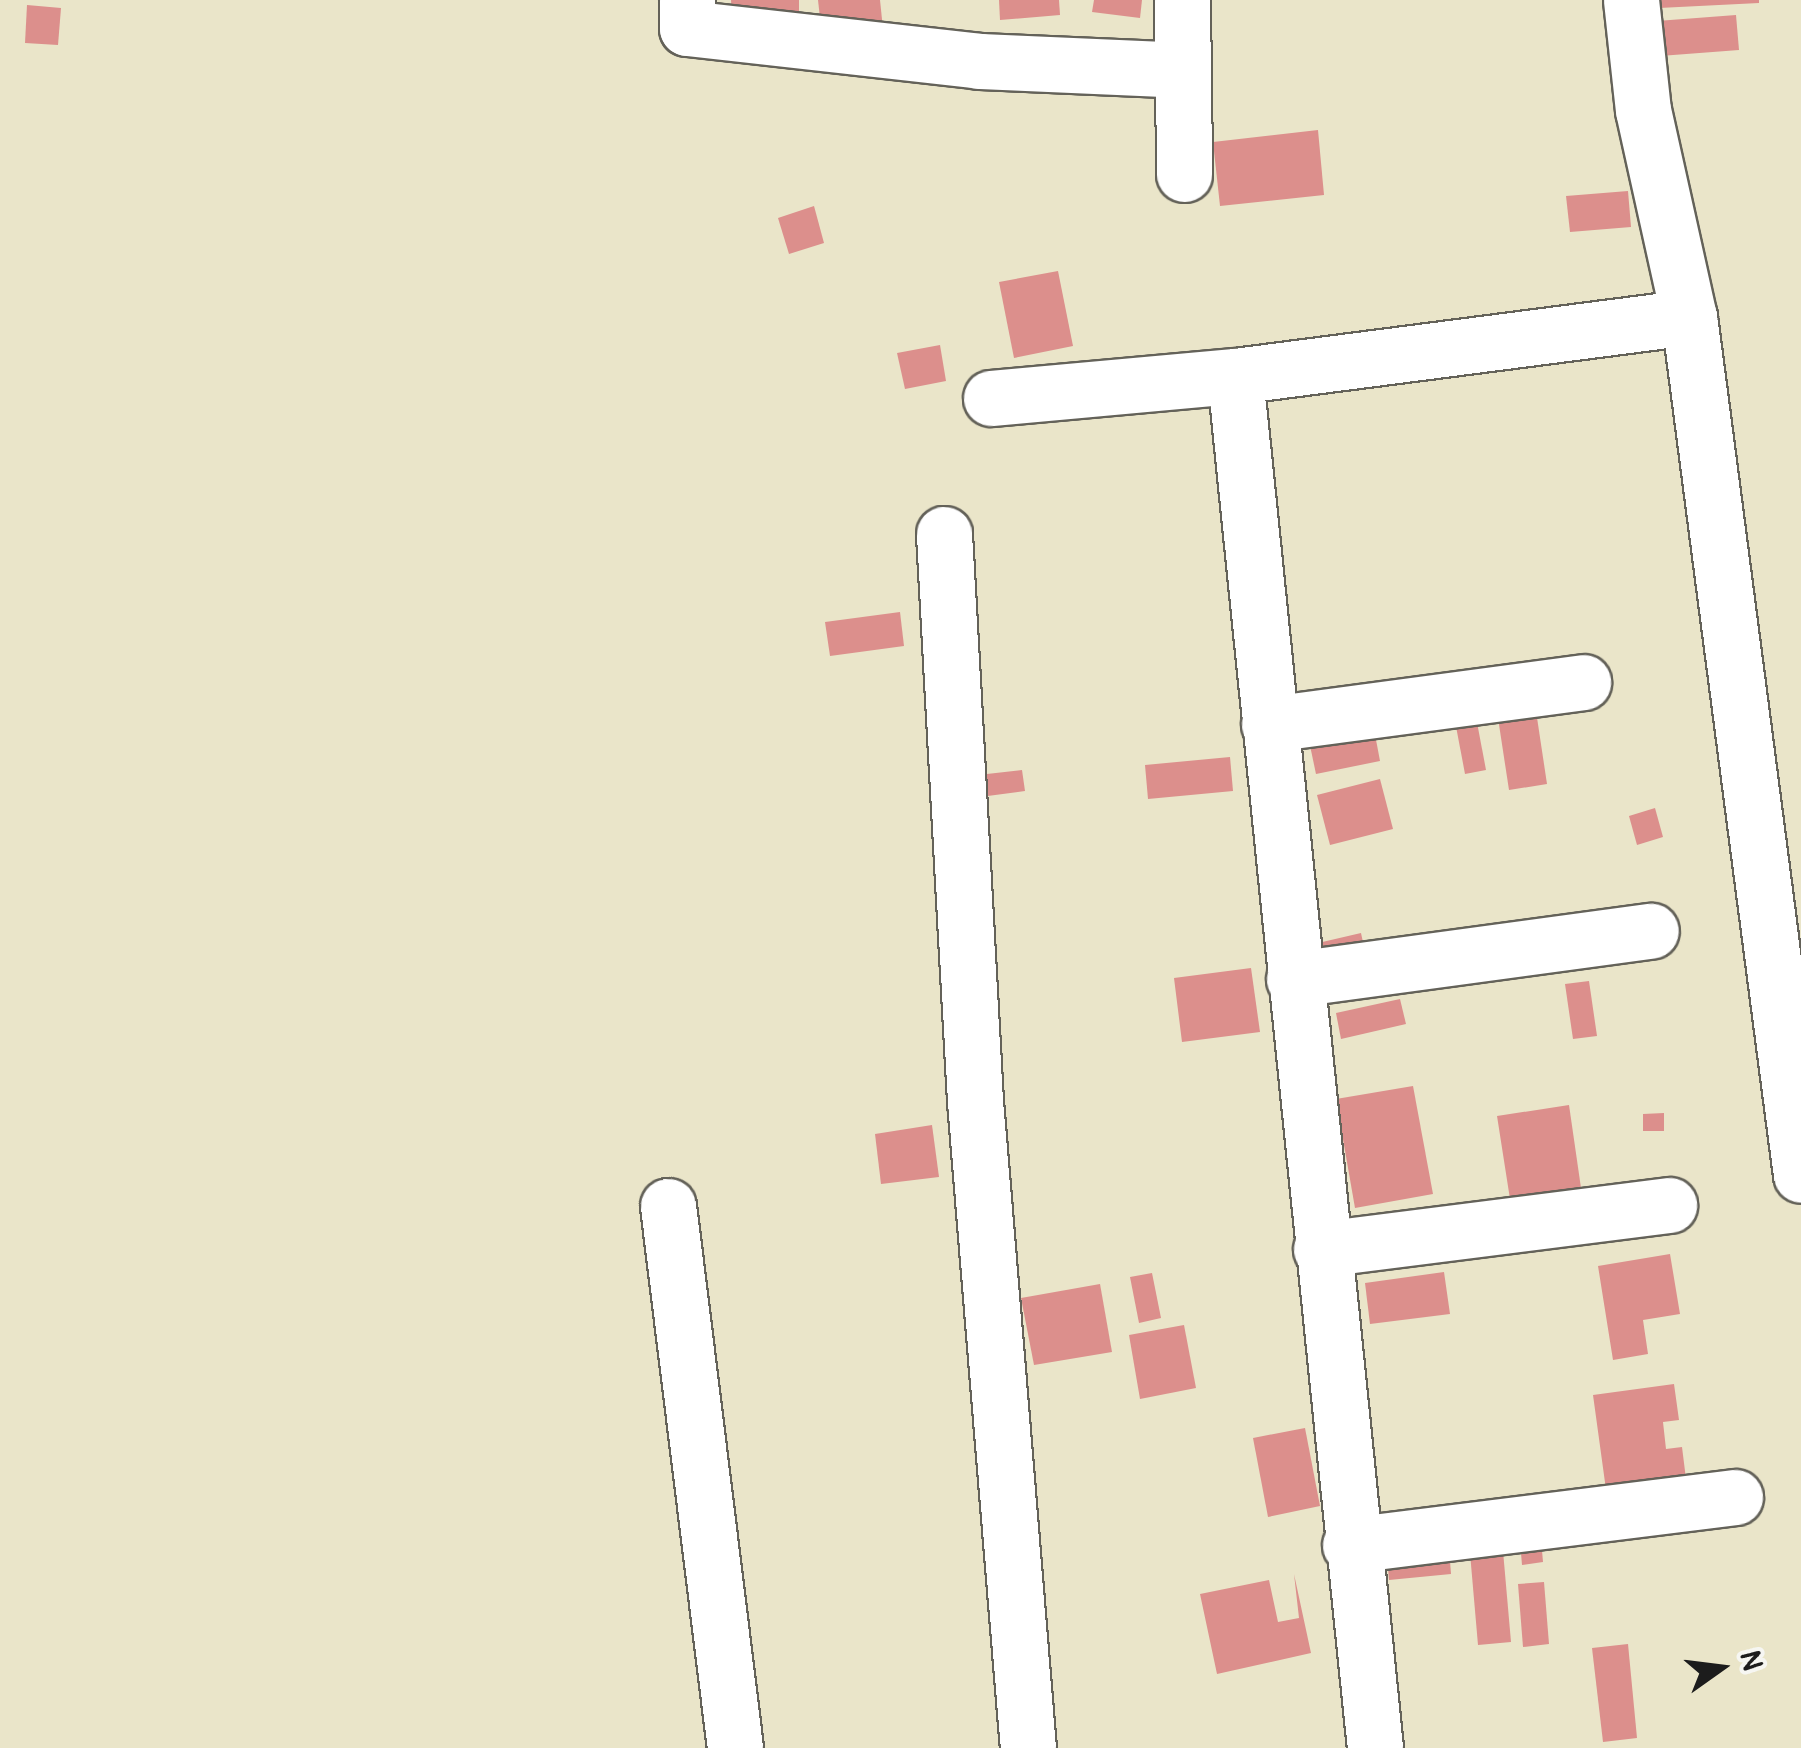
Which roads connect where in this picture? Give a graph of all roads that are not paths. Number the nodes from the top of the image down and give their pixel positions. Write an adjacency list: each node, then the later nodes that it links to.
1 (688, 0): 4 (street)
2 (1182, 0): 4 (street)
3 (1631, 0): 6 (street)
4 (1182, 70): 5 (street)
5 (1184, 174)
6 (1688, 317): 7 (street); 14 (street)
7 (1236, 376): 8 (street); 11 (street)
8 (991, 398)
9 (944, 534): 21 (street)
10 (1583, 682): 11 (street)
11 (1269, 724): 13 (street)
12 (1650, 930): 13 (street)
13 (1294, 979): 17 (street)
14 (1801, 1175)
15 (1669, 1205): 17 (street)
16 (668, 1206): 20 (street)
17 (1321, 1249): 19 (street)
18 (1736, 1497): 19 (street)
19 (1350, 1546): 22 (street)
20 (734, 1748)
21 (1028, 1748)
22 (1375, 1748)

